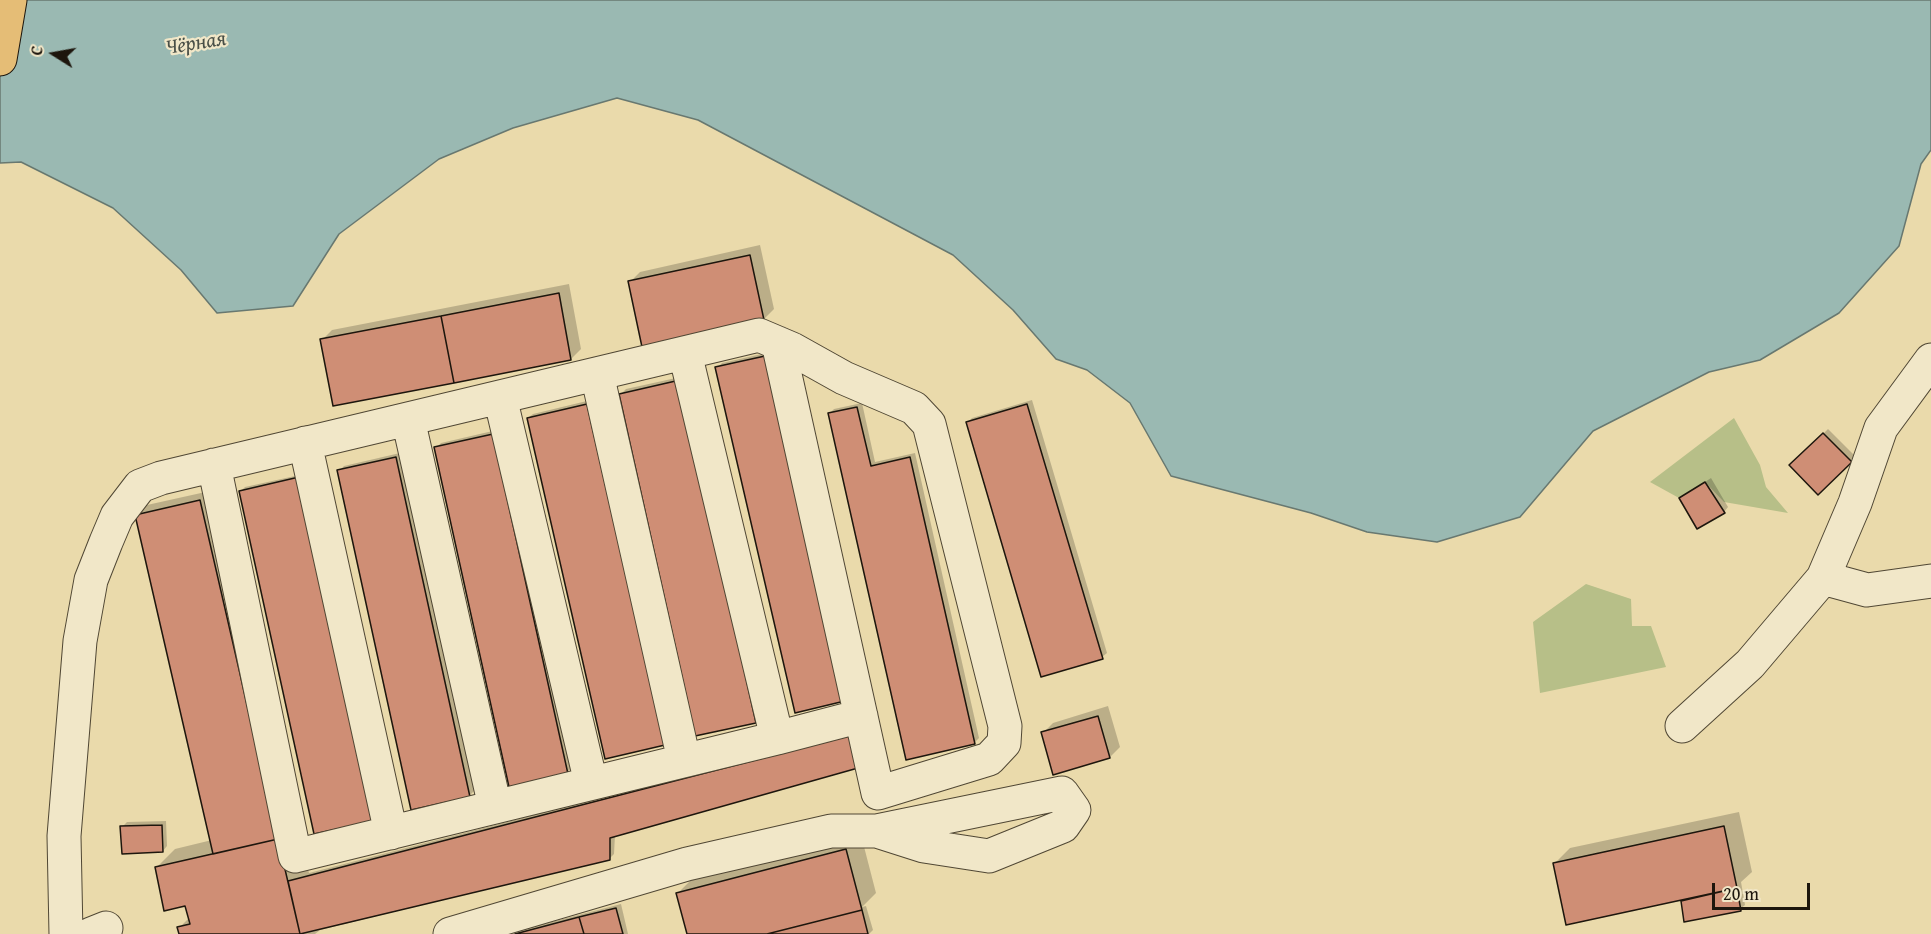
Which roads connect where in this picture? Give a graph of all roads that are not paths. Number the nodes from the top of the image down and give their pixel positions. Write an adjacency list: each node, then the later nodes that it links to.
1 (10, 0): 2 (main road)
2 (0, 59)
3 (778, 344): 4 (lane); 13 (lane); 13 (lane)
4 (685, 353): 6 (lane); 15 (lane)
5 (1931, 360): 11 (lane)
6 (597, 374): 7 (lane); 16 (lane)
7 (500, 397): 8 (lane); 17 (lane)
8 (408, 419): 9 (lane); 18 (lane)
9 (305, 443): 10 (lane); 20 (lane)
10 (214, 465): 20 (lane); 21 (lane)
11 (1823, 578): 12 (lane); 14 (lane)
12 (1931, 581)
13 (861, 716): 15 (lane)
14 (1682, 726)
15 (777, 738): 16 (lane)
16 (684, 760): 17 (lane)
17 (591, 783): 18 (lane)
18 (495, 807): 20 (lane)
19 (877, 831): 19 (lane); 22 (lane)
20 (391, 832)
21 (66, 934)
22 (450, 934)

